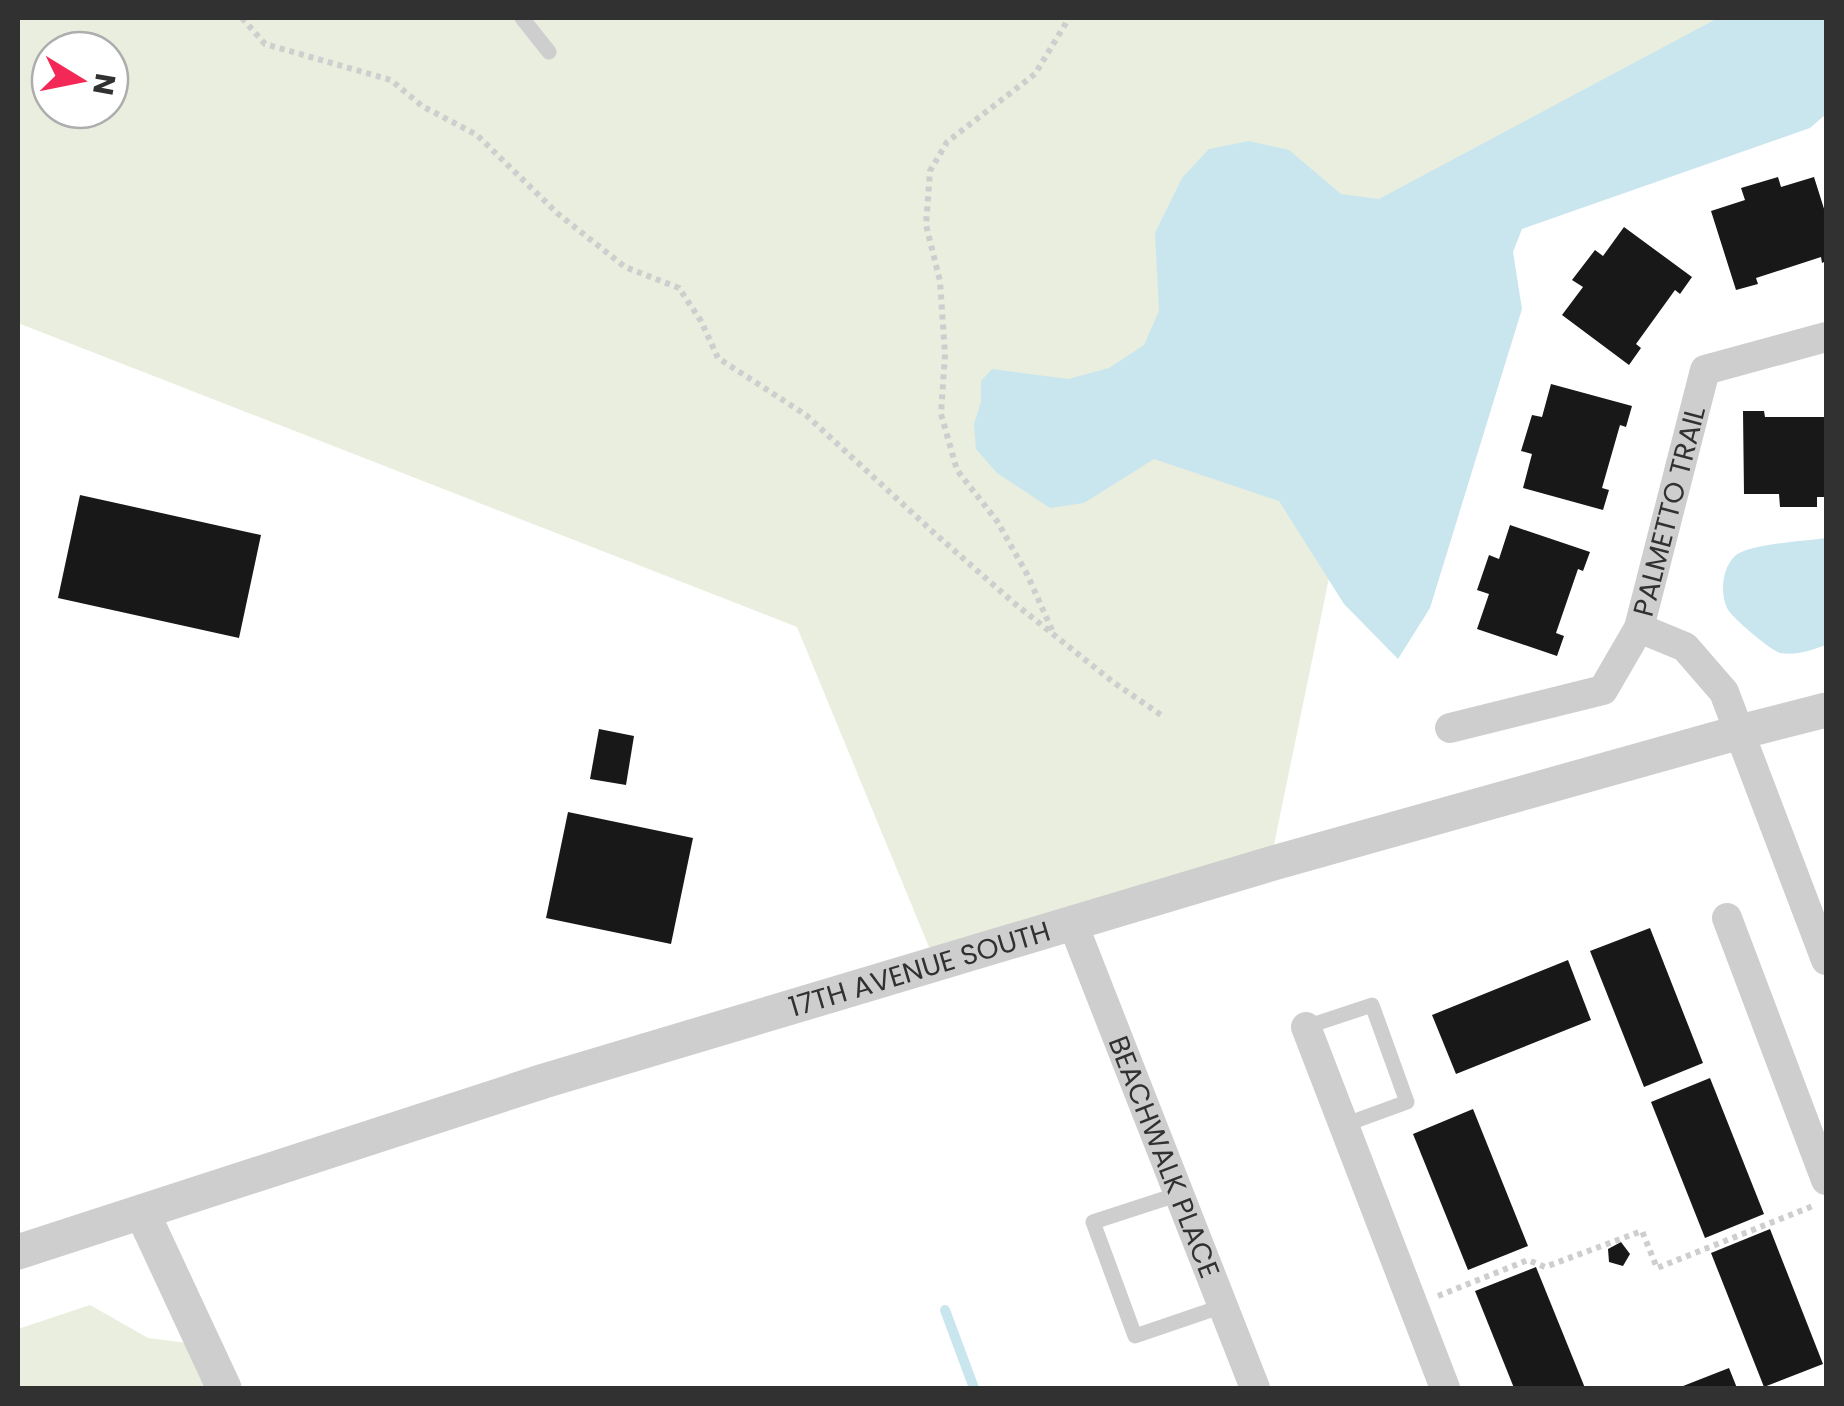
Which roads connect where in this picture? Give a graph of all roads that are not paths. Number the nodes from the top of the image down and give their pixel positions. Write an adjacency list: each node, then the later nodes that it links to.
1 (522, 18): 2 (lane)
2 (549, 52)
3 (1826, 337): 4 (street, PALMETTO TRAIL)
4 (1639, 628): 6 (street); 7 (street, PALMETTO TRAIL)
5 (1826, 710): 7 (street, 17TH AVENUE SOUTH)
6 (1450, 728)
7 (1740, 732): 9 (street, 17TH AVENUE SOUTH); 10 (street, PALMETTO TRAIL)
8 (1728, 918): 13 (street)
9 (1074, 924): 14 (street, BEACHWALK PLACE); 15 (street, 17TH AVENUE SOUTH)
10 (1826, 960)
11 (1306, 1026): 12 (street); 12 (lane)
12 (1344, 1125): 20 (street)
13 (1826, 1180)
14 (1179, 1194): 17 (street, BEACHWALK PLACE); 17 (lane)
15 (142, 1212): 16 (street, 17TH AVENUE SOUTH); 18 (street)
16 (18, 1252)
17 (1223, 1306): 19 (street, BEACHWALK PLACE)
18 (224, 1388)
19 (1256, 1388)
20 (1445, 1388)

